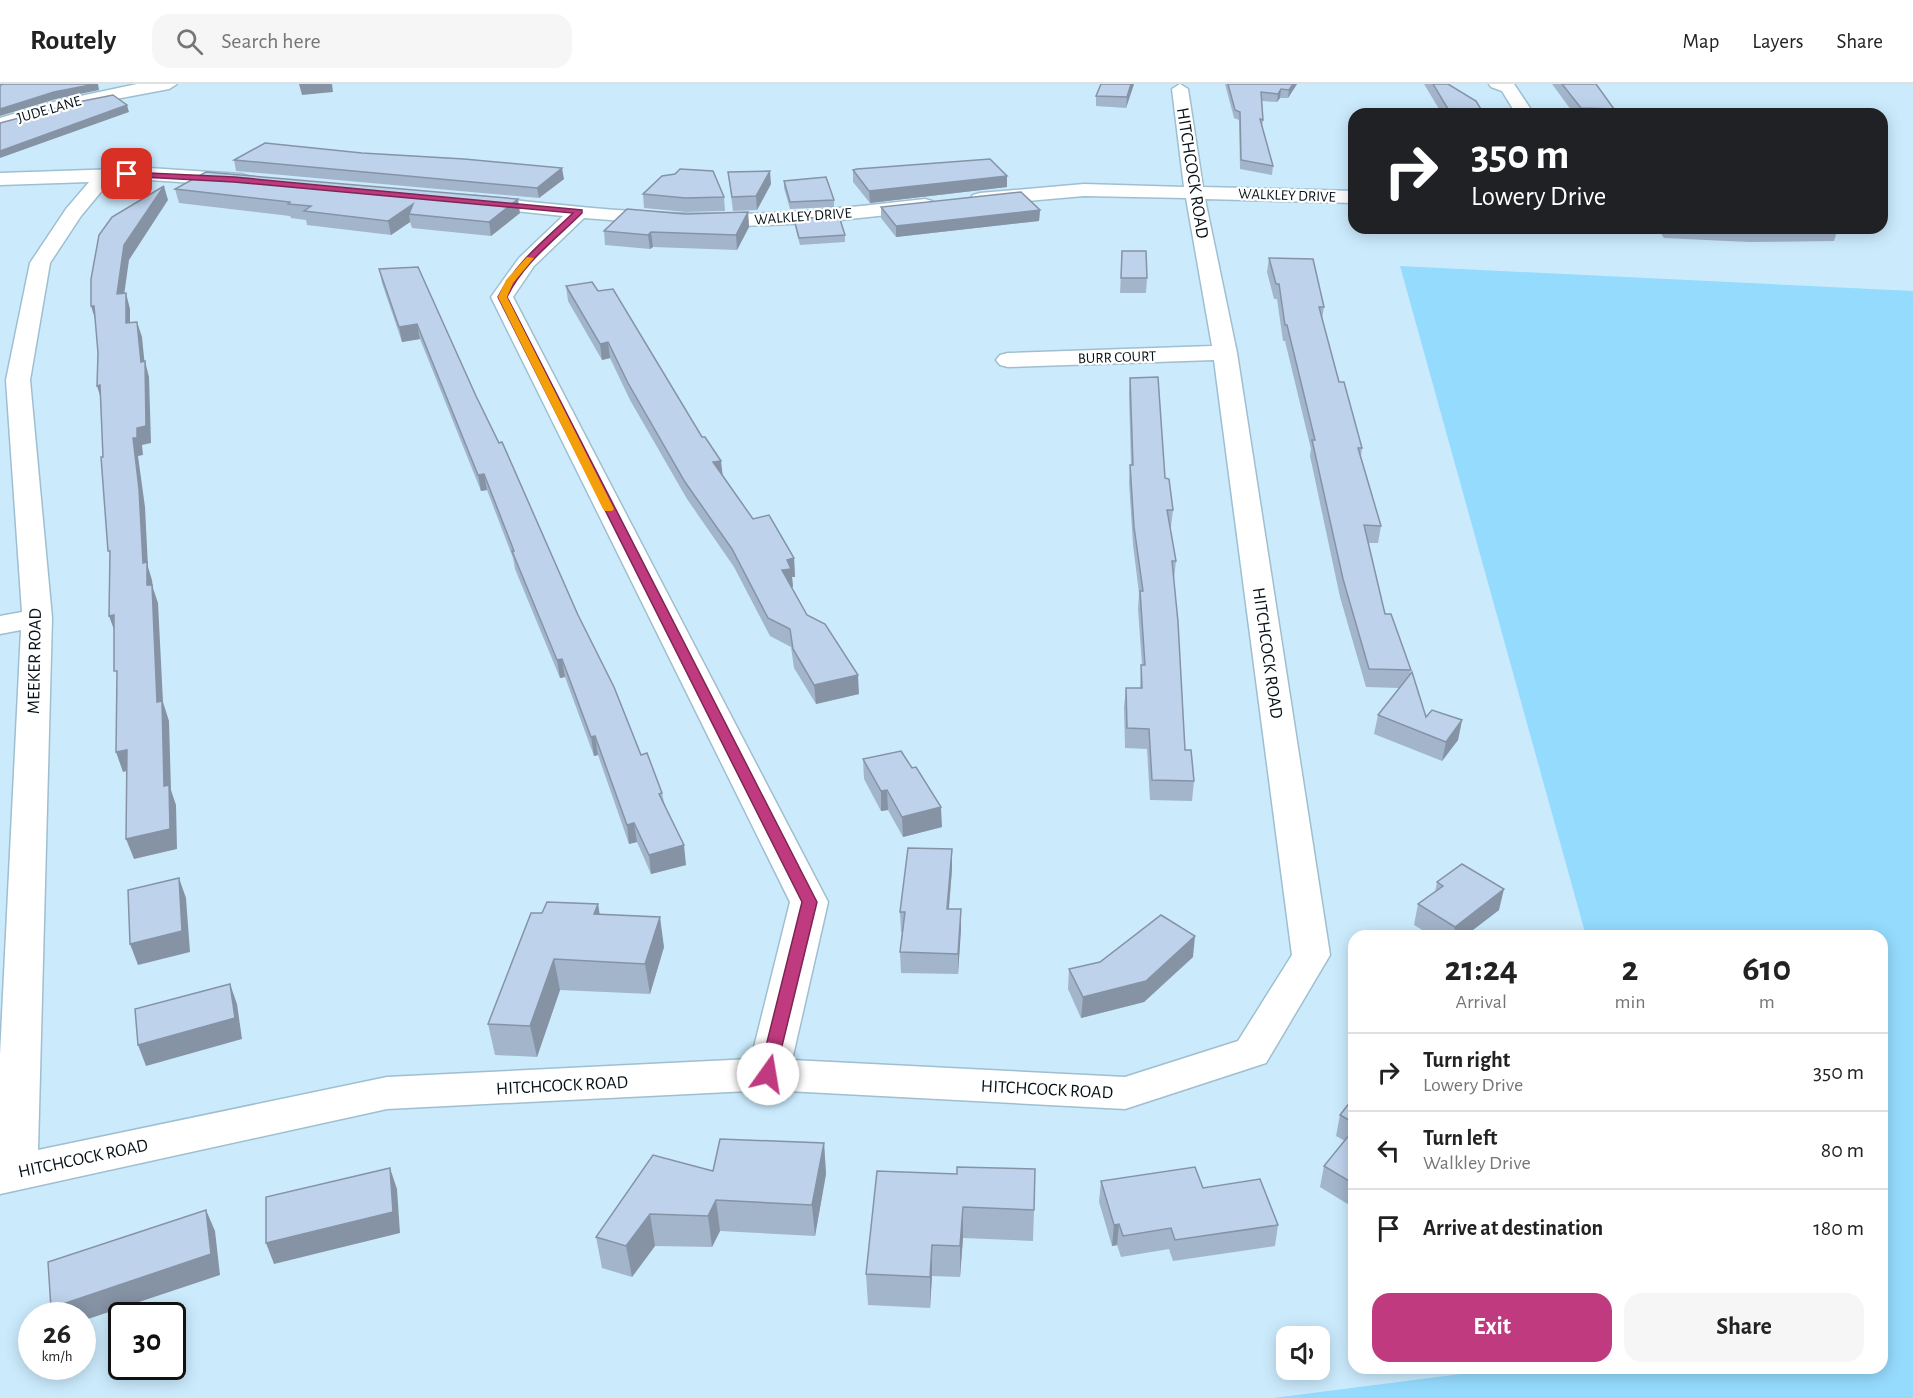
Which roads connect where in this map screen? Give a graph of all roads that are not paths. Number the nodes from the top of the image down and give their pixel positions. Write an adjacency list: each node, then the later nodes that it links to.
1 (169, 84): 5 (street, JUDE LANE)
2 (1497, 84): 4 (street)
3 (1180, 88): 9 (street, HITCHCOCK ROAD)
4 (1521, 108)
5 (0, 123)
6 (105, 175): 7 (street); 8 (street); 15 (street, MEEKER ROAD)
7 (0, 179)
8 (258, 181)
9 (1194, 192): 10 (street, WALKLEY DRIVE); 12 (street, WALKLEY DRIVE); 13 (street, HITCHCOCK ROAD)
10 (1348, 197)
11 (460, 200): 12 (street, WALKLEY DRIVE)
12 (580, 211): 18 (street)
13 (1225, 353): 14 (street, BURR COURT); 18 (street, HITCHCOCK ROAD)
14 (1008, 360)
15 (9, 381): 16 (street, MEEKER ROAD)
16 (37, 618): 17 (street); 19 (street, MEEKER ROAD)
17 (0, 625)
18 (768, 1074): 19 (street, HITCHCOCK ROAD)
19 (8, 1174)

